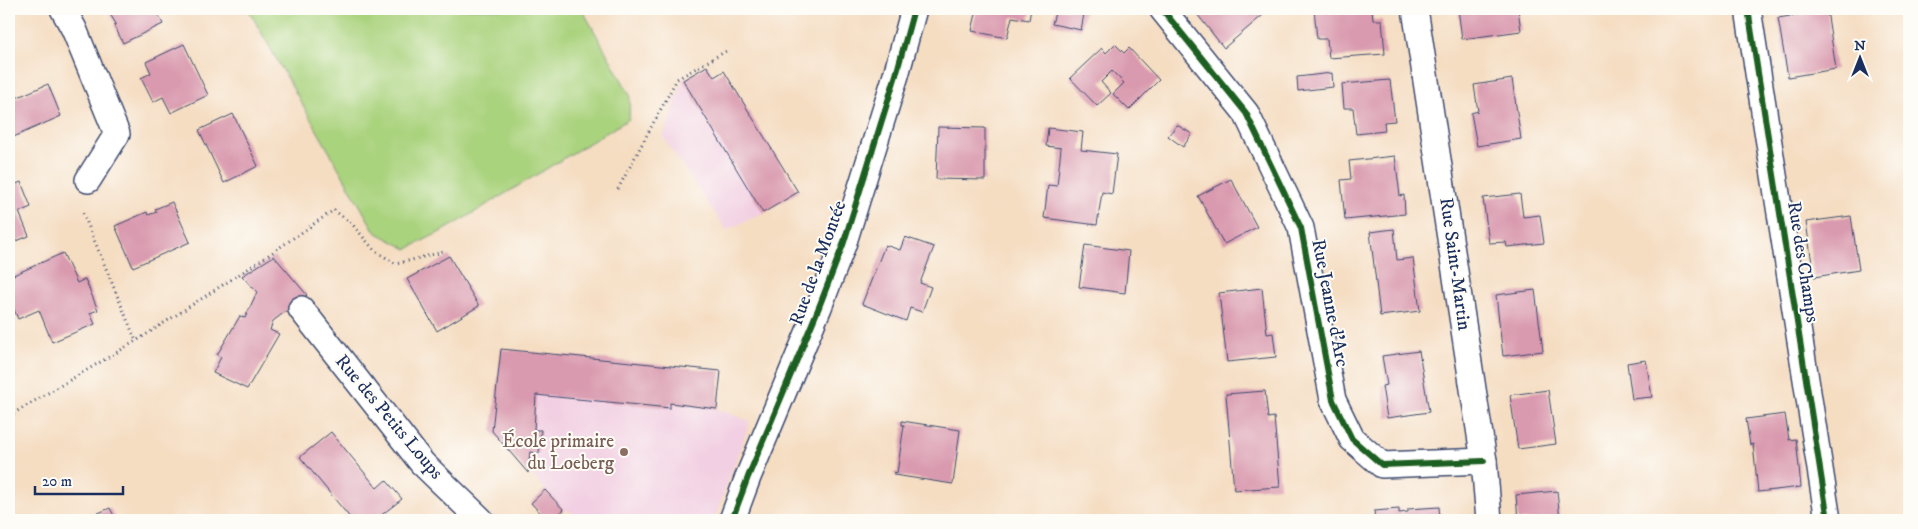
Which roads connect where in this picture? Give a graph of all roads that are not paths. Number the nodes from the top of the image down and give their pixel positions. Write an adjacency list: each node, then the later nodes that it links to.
1 (63, 9): 6 (street)
2 (914, 9): 10 (street, Rue de la Montée)
3 (1162, 9): 8 (street, Rue Jeanne d'Arc)
4 (1415, 9): 8 (street, Rue Saint-Martin)
5 (1748, 9): 12 (street, Rue des Champs)
6 (88, 180)
7 (301, 309): 9 (street, Rue des Petits Loups)
8 (1484, 461): 11 (street, Rue Saint-Martin)
9 (481, 520)
10 (732, 520)
11 (1489, 520)
12 (1828, 520)

